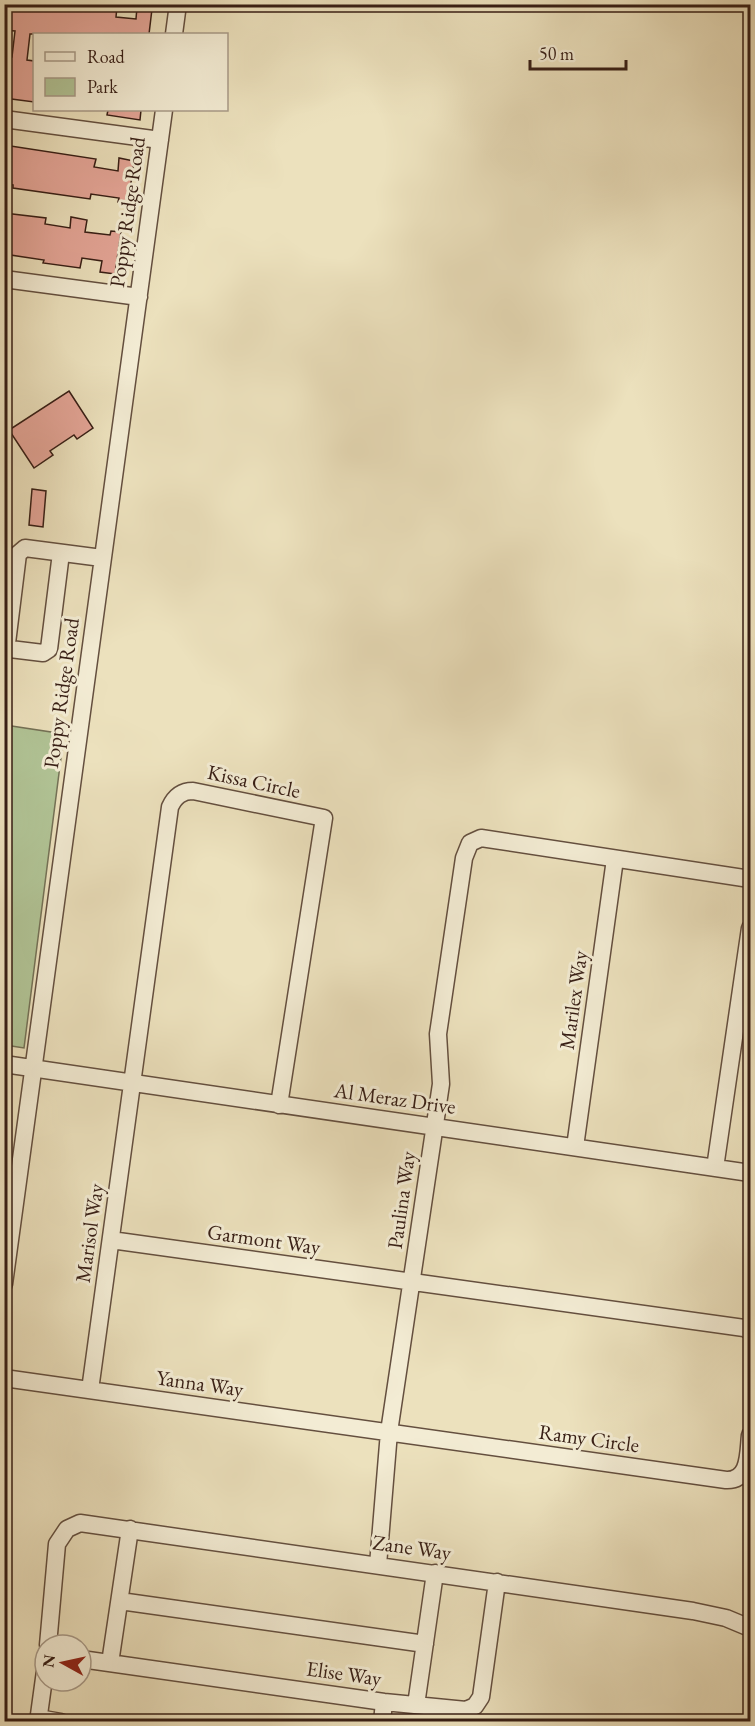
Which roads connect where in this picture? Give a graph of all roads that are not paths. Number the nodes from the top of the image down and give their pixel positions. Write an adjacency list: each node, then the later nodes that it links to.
1 (178, 4): 2 (street)
2 (174, 33)
3 (164, 111): 5 (street, Poppy Ridge Road)
4 (4, 119): 5 (street)
5 (160, 140): 7 (street, Poppy Ridge Road)
6 (4, 279): 7 (street)
7 (139, 297): 9 (street, Poppy Ridge Road)
8 (62, 553): 8 (street); 9 (street)
9 (102, 558): 14 (street, Poppy Ridge Road)
10 (615, 859): 11 (street); 17 (street, Paulina Way); 18 (street, Marilex Way)
11 (750, 879)
12 (750, 928): 19 (street)
13 (4, 1064): 14 (street, Al Meraz Drive)
14 (32, 1069): 15 (street, Al Meraz Drive); 21 (street, Poppy Ridge Road)
15 (132, 1083): 16 (street, Al Meraz Drive); 16 (street, Kissa Circle); 22 (street, Marisol Way)
16 (279, 1105): 17 (street, Al Meraz Drive)
17 (435, 1127): 18 (street, Al Meraz Drive); 23 (street, Paulina Way)
18 (575, 1148): 19 (street, Al Meraz Drive)
19 (716, 1168): 20 (street, Al Meraz Drive)
20 (750, 1173)
21 (9, 1224): 24 (street, Poppy Ridge Road)
22 (111, 1240): 23 (street, Garmont Way); 27 (street, Marisol Way)
23 (412, 1282): 25 (street); 28 (street, Paulina Way)
24 (4, 1284)
25 (750, 1331)
26 (4, 1378): 27 (street, Yanna Way)
27 (90, 1390): 28 (street, Yanna Way)
28 (389, 1432): 29 (street, Ramy Circle); 31 (street, Paulina Way)
29 (750, 1436)
30 (130, 1529): 31 (street, Zane Way); 34 (street); 36 (street, Zane Way)
31 (378, 1565): 32 (street, Zane Way)
32 (435, 1573): 33 (street, Zane Way); 37 (street)
33 (497, 1582): 35 (street, Zane Way); 42 (street, Elise Way)
34 (120, 1601): 37 (street); 39 (street)
35 (750, 1628)
36 (49, 1633)
37 (425, 1644): 42 (street)
38 (93, 1661): 39 (street, Elise Way)
39 (110, 1663): 41 (street, Elise Way)
40 (42, 1693): 43 (street)
41 (384, 1702): 42 (street, Elise Way); 45 (street)
42 (416, 1705)
43 (38, 1720): 44 (street)
44 (61, 1722)
45 (381, 1722)

